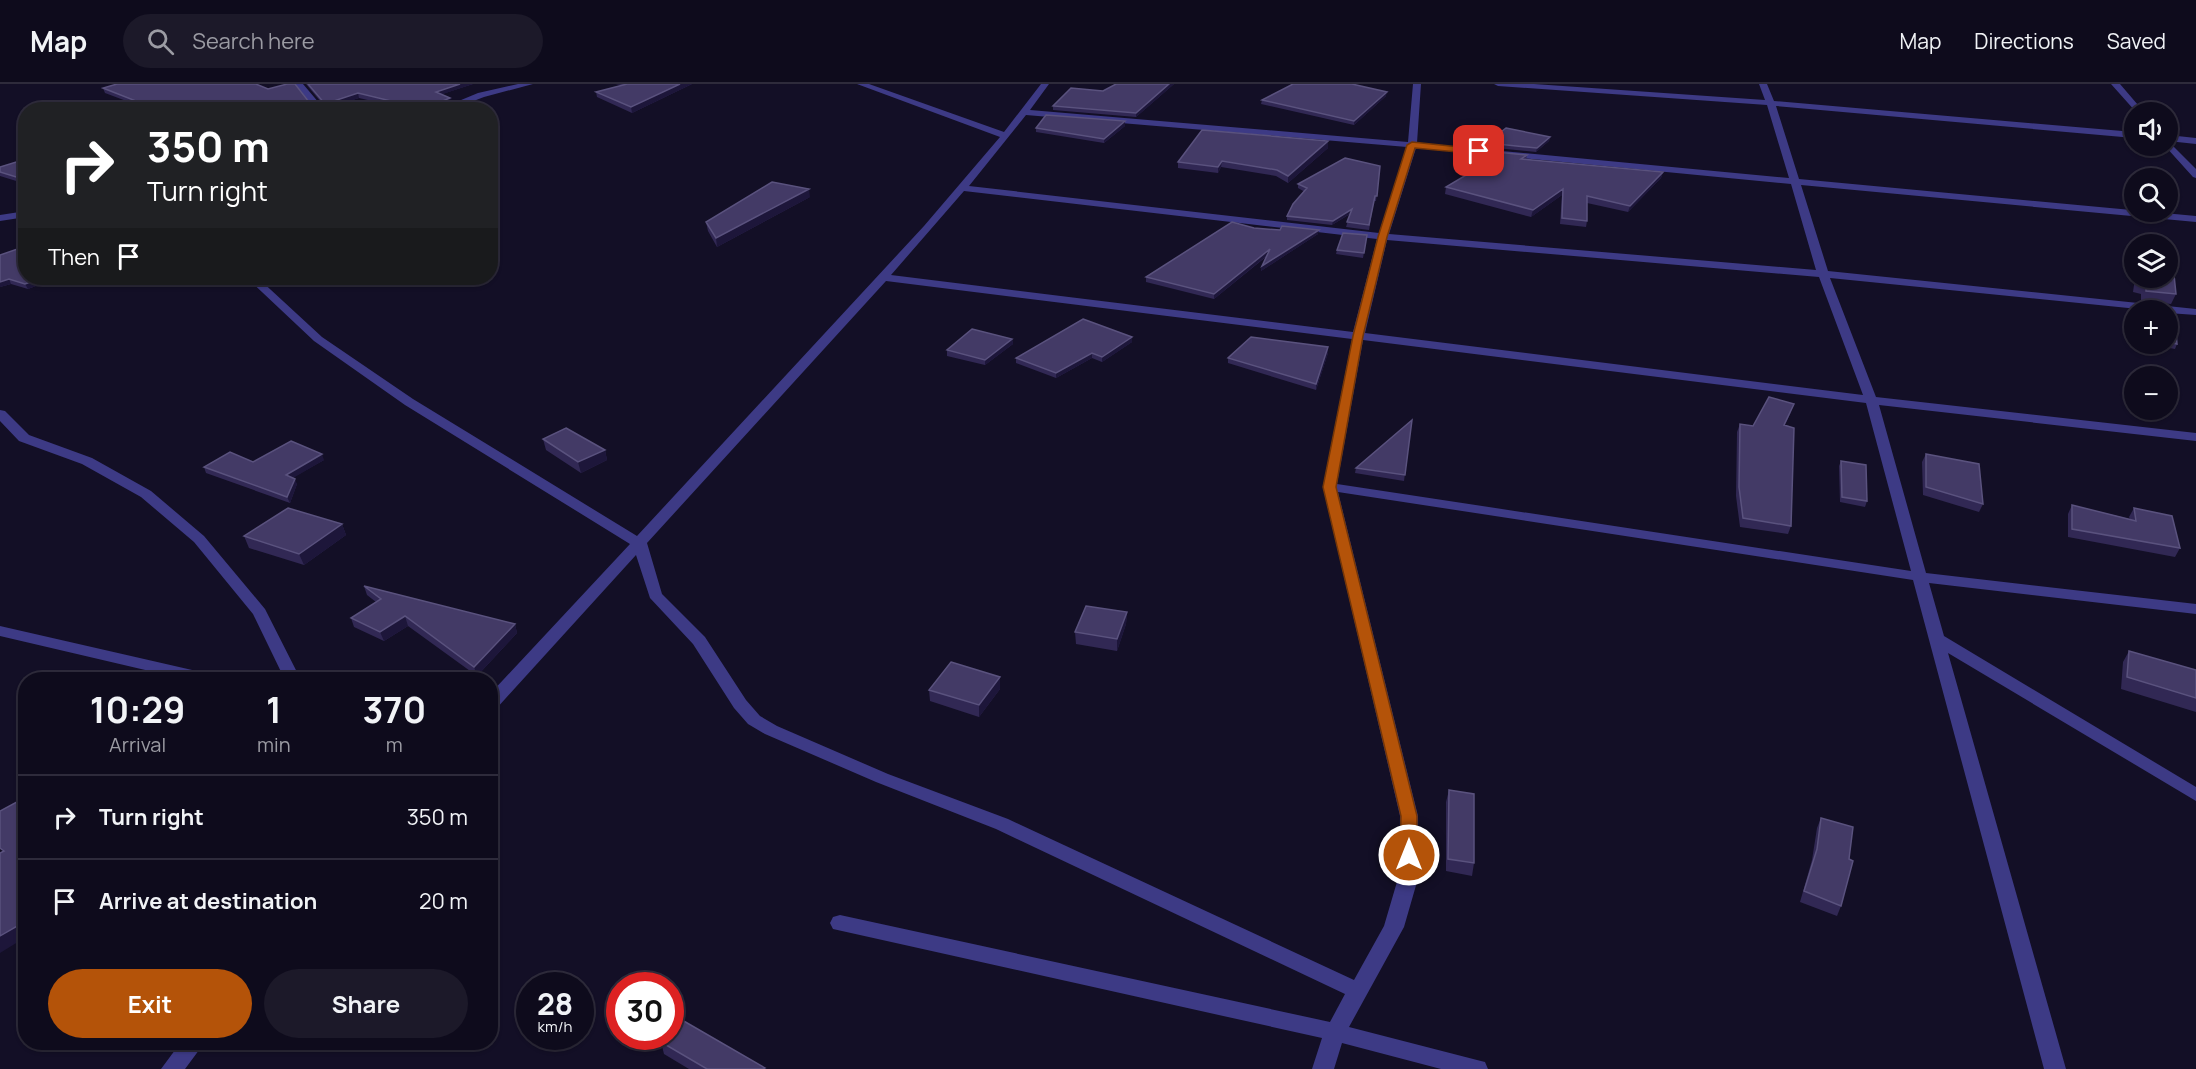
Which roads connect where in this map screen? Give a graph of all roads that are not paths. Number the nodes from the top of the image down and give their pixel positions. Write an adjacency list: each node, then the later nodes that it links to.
1 (299, 84): 9 (street)
2 (529, 84): 10 (street)
3 (861, 84): 15 (street)
4 (1046, 84): 13 (street)
5 (1417, 84): 18 (street)
6 (1498, 84): 12 (street)
7 (1763, 84): 12 (street)
8 (2115, 84): 11 (street)
9 (314, 102)
10 (462, 102)
11 (2131, 102)
12 (1771, 103): 14 (street); 21 (street)
13 (1026, 112): 15 (street); 18 (street)
14 (2124, 134)
15 (1006, 136): 22 (street)
16 (2178, 139): 17 (street)
17 (2196, 141)
18 (1412, 145): 21 (street); 26 (street)
19 (2178, 155): 20 (street)
20 (2196, 175)
21 (1795, 181): 25 (street); 27 (street)
22 (963, 188): 26 (street); 28 (street)
23 (18, 215): 24 (street)
24 (0, 218)
25 (2196, 219)
26 (1383, 237): 27 (street); 31 (street)
27 (1823, 274): 30 (street); 32 (street)
28 (884, 277): 31 (street); 36 (street)
29 (260, 285): 36 (street)
30 (2196, 312)
31 (1358, 336): 32 (street); 35 (street)
32 (1871, 400): 34 (street); 37 (street)
33 (0, 414): 42 (street)
34 (2196, 438)
35 (1330, 487): 37 (street); 46 (street)
36 (640, 544): 43 (street); 46 (street)
37 (1920, 577): 38 (street); 40 (street)
38 (2196, 609)
39 (0, 631): 41 (street)
40 (1936, 638): 44 (street); 52 (street)
41 (179, 672)
42 (289, 672)
43 (498, 696)
44 (2196, 795)
45 (840, 923): 47 (street)
46 (1358, 991): 47 (street)
47 (1335, 1032): 50 (street); 51 (street)
48 (188, 1050): 49 (street)
49 (172, 1069)
50 (1323, 1069)
51 (1477, 1069)
52 (2055, 1069)

